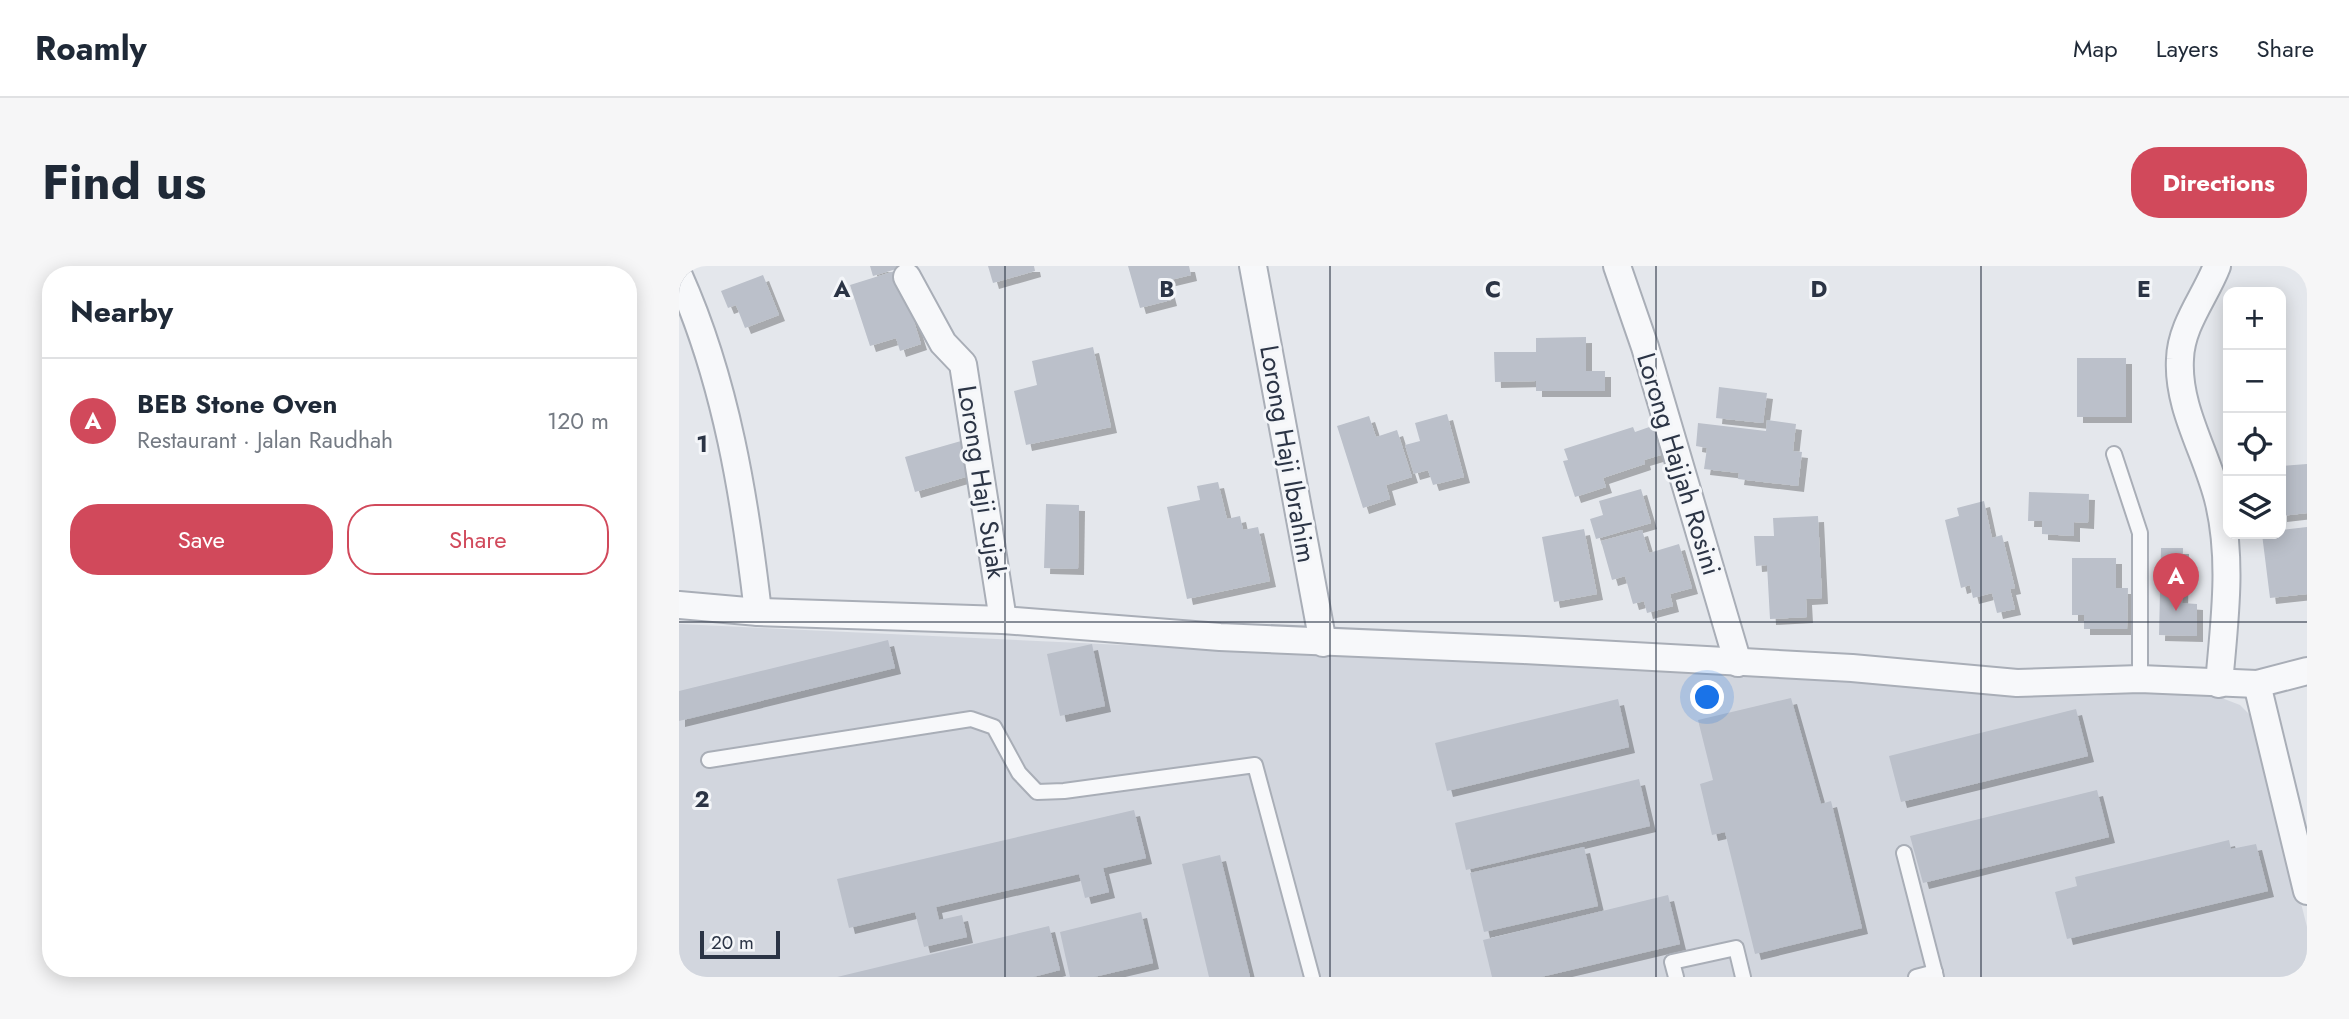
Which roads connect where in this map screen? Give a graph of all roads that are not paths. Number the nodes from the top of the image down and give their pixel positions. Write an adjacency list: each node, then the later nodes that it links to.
1 (1253, 266): 10 (street, Lorong Haji Ibrahim)
2 (1617, 266): 11 (street, Lorong Hajjah Rosini)
3 (2217, 266): 14 (street)
4 (679, 276): 8 (street)
5 (907, 277): 9 (street, Lorong Haji Sujak)
6 (2114, 454): 13 (lane)
7 (679, 605): 8 (street)
8 (758, 611): 9 (street)
9 (1003, 620): 10 (street)
10 (1323, 643): 11 (street)
11 (1738, 663): 13 (street)
12 (2307, 671): 15 (street)
13 (2140, 679): 14 (street)
14 (2219, 684): 15 (street)
15 (2257, 684): 18 (street)
16 (709, 760): 20 (lane)
17 (1904, 853): 19 (lane)
18 (2307, 891)
19 (1936, 975): 23 (lane)
20 (1312, 977)
21 (1676, 977): 22 (lane)
22 (1743, 977)
23 (1916, 977)

